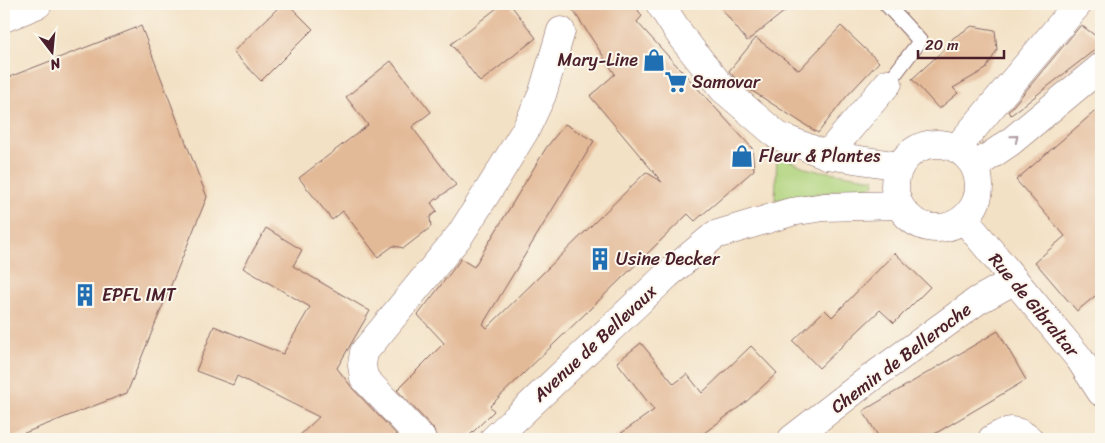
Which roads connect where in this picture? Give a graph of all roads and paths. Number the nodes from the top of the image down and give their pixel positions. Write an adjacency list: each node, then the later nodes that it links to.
1 (38, 4): 5 (street)
2 (660, 4): 9 (street)
3 (886, 4): 8 (lane)
4 (1078, 4): 10 (street)
5 (4, 18)
6 (562, 31): 16 (street)
7 (1101, 67): 10 (street, one-way to 7)
8 (888, 83): 9 (street)
9 (827, 155): 11 (street)
10 (966, 157): 11 (street); 13 (street)
11 (900, 166): 12 (street)
12 (899, 205): 13 (street); 17 (street, Avenue de Bellevaux)
13 (964, 220): 14 (street, Rue de Gibraltar)
14 (1013, 280): 15 (street, Rue de Gibraltar); 18 (street, Chemin de Belleroche)
15 (1101, 392)
16 (422, 439)
17 (494, 439)
18 (792, 439)
19 (992, 439): 20 (street)
20 (1029, 439)

